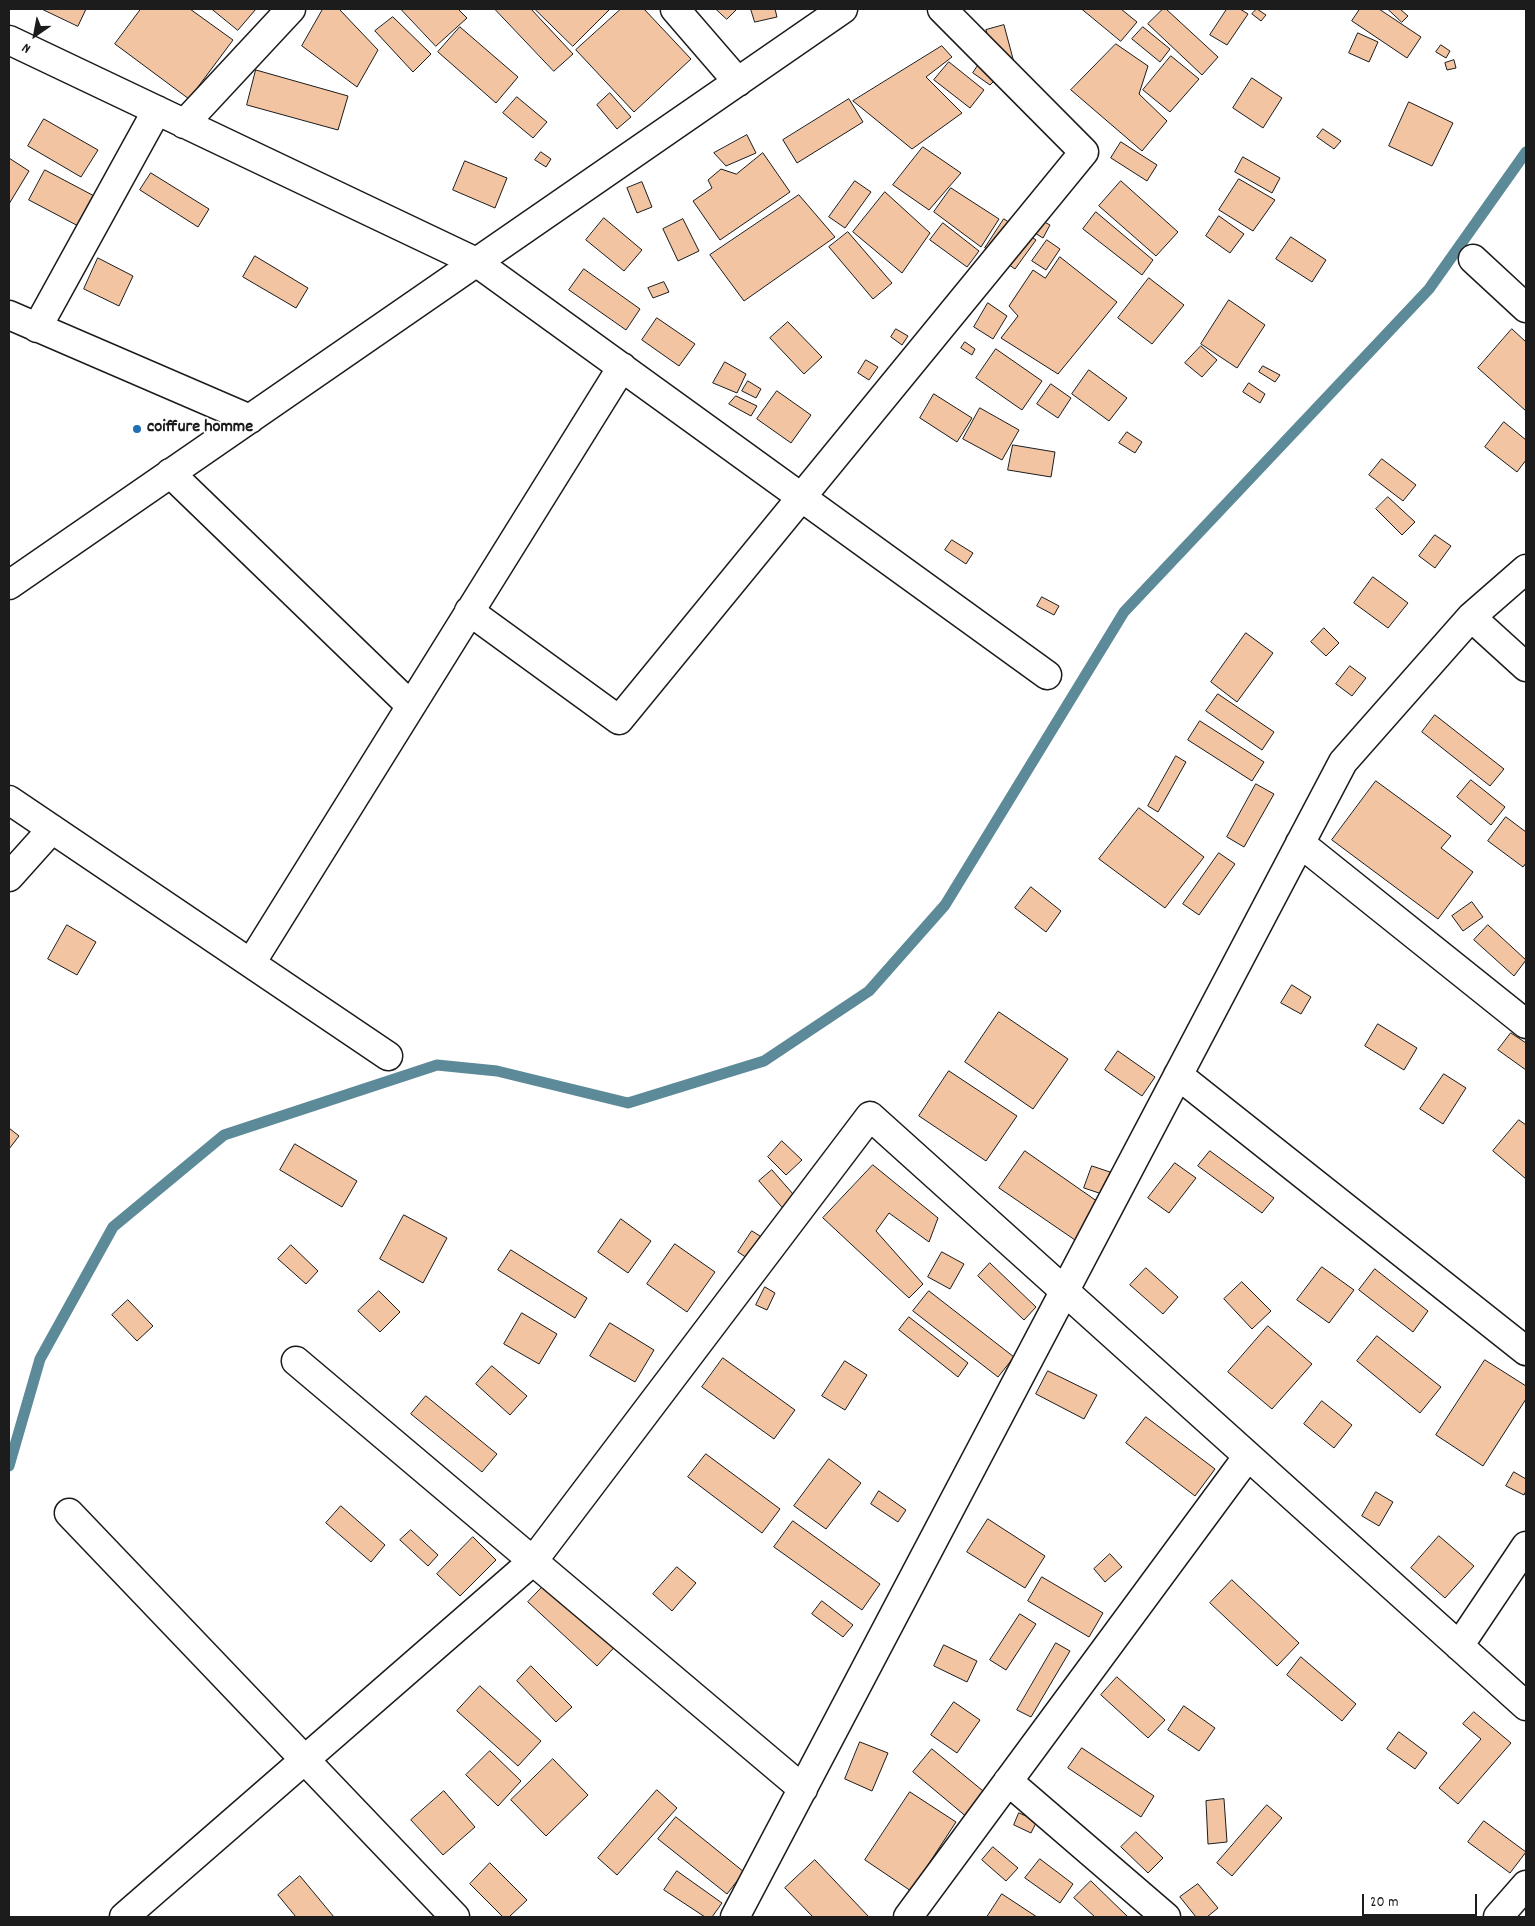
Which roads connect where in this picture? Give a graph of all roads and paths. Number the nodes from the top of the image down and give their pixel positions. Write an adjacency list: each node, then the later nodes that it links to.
1 (291, 9): 8 (street)
2 (675, 9): 6 (street)
3 (843, 9): 6 (street)
4 (942, 9): 17 (street)
5 (9, 40): 7 (street)
6 (738, 82): 10 (street)
7 (156, 110): 8 (street); 13 (street)
8 (184, 124): 10 (street)
9 (1473, 259): 11 (street)
10 (476, 262): 14 (street); 15 (street)
11 (1526, 308)
12 (9, 315): 13 (street)
13 (37, 328): 15 (street)
14 (622, 367): 17 (street); 20 (street)
15 (250, 419): 16 (street)
16 (170, 473): 19 (street); 24 (street)
17 (801, 497): 20 (street); 23 (street)
18 (1526, 569): 21 (street)
19 (9, 585)
20 (470, 611): 24 (street)
21 (1471, 617): 22 (street); 27 (street)
22 (1526, 667)
23 (1046, 675)
24 (411, 706): 29 (street)
25 (9, 800): 26 (street)
26 (52, 829): 28 (street); 29 (street)
27 (1300, 843): 30 (street); 32 (street)
28 (9, 876)
29 (251, 963): 31 (street)
30 (1526, 1024)
31 (388, 1056)
32 (1178, 1075): 33 (street); 34 (street)
33 (1065, 1290): 36 (street); 39 (street); 44 (street)
34 (1526, 1351)
35 (296, 1361): 39 (street)
36 (1248, 1456): 40 (street); 43 (street)
37 (69, 1513): 42 (street)
38 (1526, 1546): 40 (street)
39 (533, 1561): 42 (street); 44 (street)
40 (1459, 1646): 41 (street)
41 (1526, 1706)
42 (305, 1760): 46 (street); 47 (street)
43 (1008, 1782): 49 (street); 50 (street)
44 (802, 1789): 48 (street)
45 (1526, 1885): 51 (street)
46 (124, 1917)
47 (455, 1917)
48 (735, 1917)
49 (908, 1917)
50 (1166, 1917)
51 (1498, 1917)

